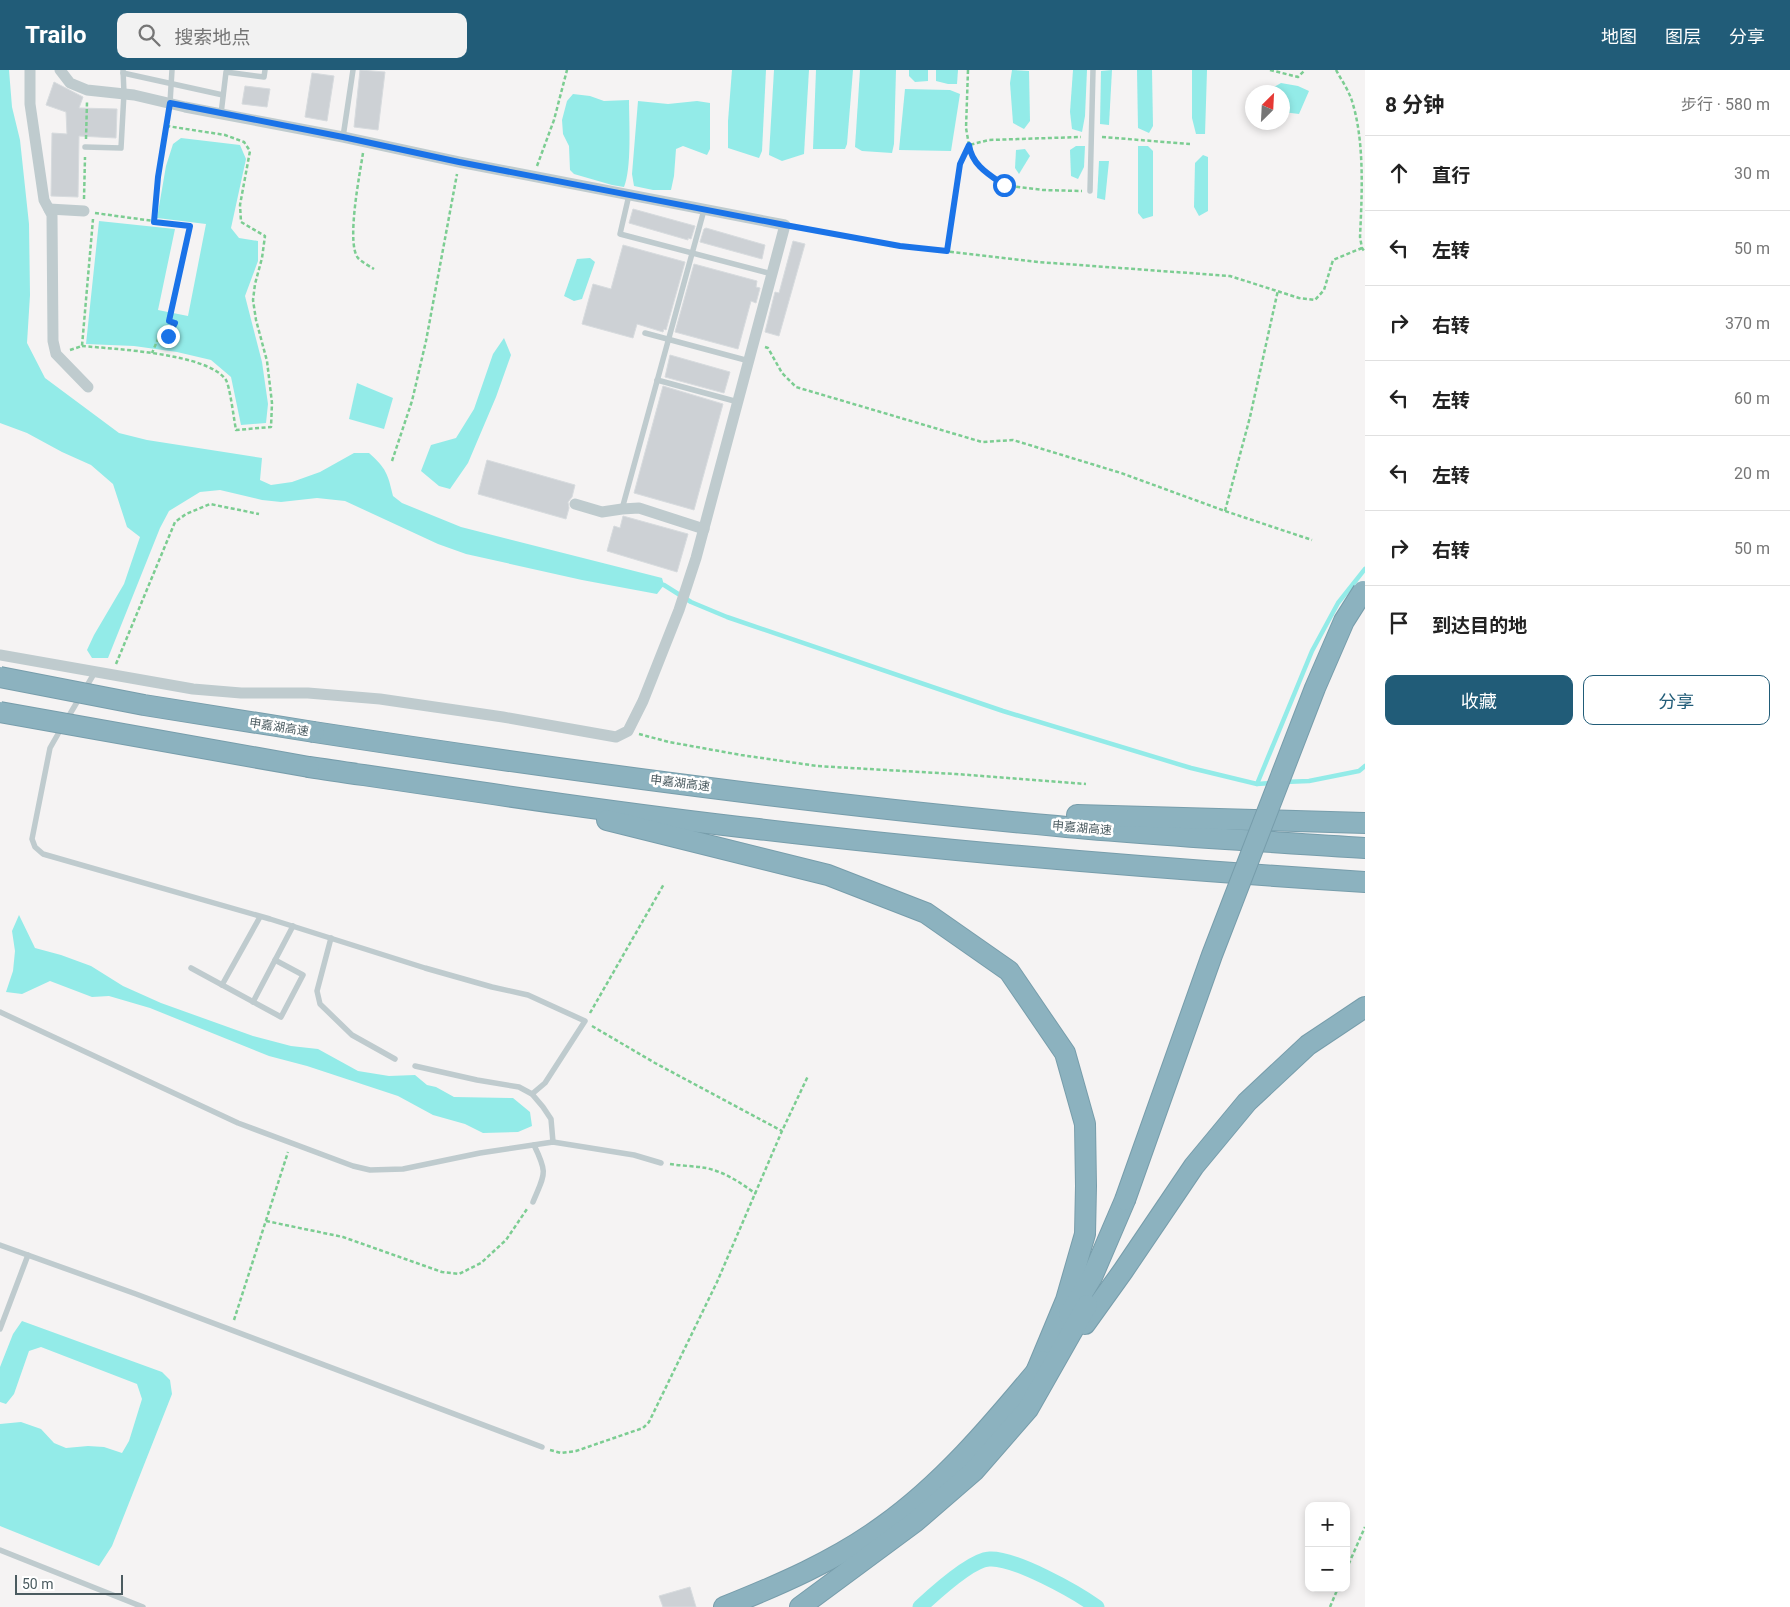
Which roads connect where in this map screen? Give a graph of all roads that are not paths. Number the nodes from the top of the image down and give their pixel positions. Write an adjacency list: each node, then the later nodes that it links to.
1 (30, 70): 17 (street)
2 (60, 70): 9 (street)
3 (172, 70): 8 (lane)
4 (265, 70): 10 (lane)
5 (353, 70): 13 (lane)
6 (1093, 70): 15 (lane)
7 (123, 72): 8 (lane); 9 (lane)
8 (171, 84): 10 (lane); 11 (lane)
9 (124, 93): 11 (street); 14 (lane)
10 (223, 95): 12 (lane)
11 (170, 103): 12 (street)
12 (221, 114): 13 (street)
13 (343, 137): 16 (street)
14 (86, 147)
15 (1090, 191)
16 (629, 195): 18 (street); 20 (lane)
17 (49, 209): 19 (street); 26 (street)
18 (704, 210): 20 (lane); 21 (street)
19 (84, 211)
20 (692, 253): 21 (lane); 23 (lane)
21 (772, 274): 24 (street)
22 (645, 333): 23 (lane)
23 (668, 339): 24 (lane); 25 (lane)
24 (749, 361): 27 (street)
25 (657, 380): 27 (lane); 29 (lane)
26 (88, 387)
27 (738, 402): 30 (street)
28 (575, 504): 29 (street)
29 (622, 508): 30 (street)
30 (704, 529): 33 (street)
31 (1365, 596): 60 (highway)
32 (0, 655): 33 (street)
33 (95, 672): 41 (lane)
34 (0, 677): 37 (highway, 申嘉湖高速, bridge)
35 (0, 712): 36 (highway, bridge)
36 (510, 796): 40 (highway); 60 (highway)
37 (904, 811): 38 (highway); 39 (highway, 申嘉湖高速)
38 (1365, 823)
39 (1365, 848)
40 (1365, 882)
41 (260, 916): 42 (lane); 46 (lane)
42 (293, 926): 43 (lane); 44 (lane)
43 (331, 938): 50 (lane); 52 (lane)
44 (275, 960): 47 (lane); 47 (lane)
45 (191, 968): 46 (lane)
46 (222, 985): 47 (lane)
47 (253, 1002)
48 (1365, 1008): 60 (highway)
49 (0, 1012): 54 (lane)
50 (395, 1060)
51 (415, 1066): 52 (lane)
52 (532, 1094): 53 (lane)
53 (553, 1142): 54 (lane); 55 (lane)
54 (534, 1145): 56 (lane)
55 (661, 1163)
56 (533, 1202)
57 (0, 1245): 58 (lane)
58 (28, 1255): 59 (lane); 61 (lane)
59 (0, 1329)
60 (1041, 1375): 64 (highway); 65 (highway)
61 (542, 1447)
62 (0, 1550): 63 (lane)
63 (144, 1607)
64 (724, 1607)
65 (800, 1607)

